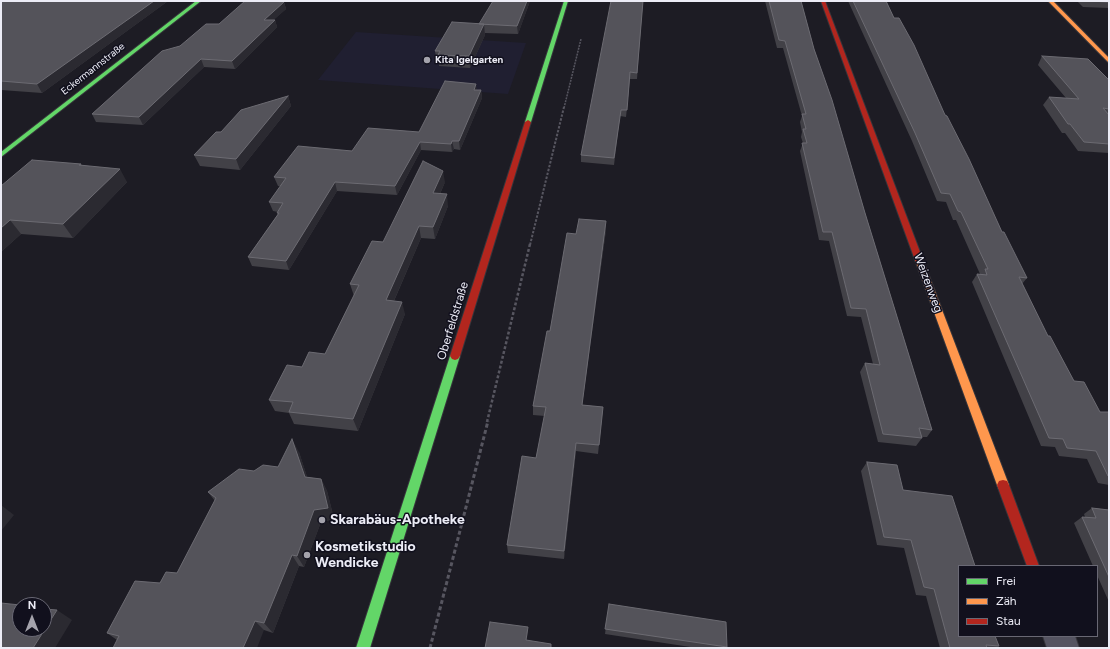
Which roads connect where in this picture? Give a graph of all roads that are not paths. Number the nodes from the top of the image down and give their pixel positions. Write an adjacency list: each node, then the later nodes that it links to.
1 (199, 1): 6 (street, Eckermannstraße)
2 (566, 1): 9 (street, Oberfeldstraße)
3 (823, 1): 7 (street, Weizenweg)
4 (1050, 1): 5 (street)
5 (1109, 61)
6 (1, 155)
7 (1033, 565)
8 (1059, 637): 10 (street)
9 (364, 648)
10 (1063, 648)

